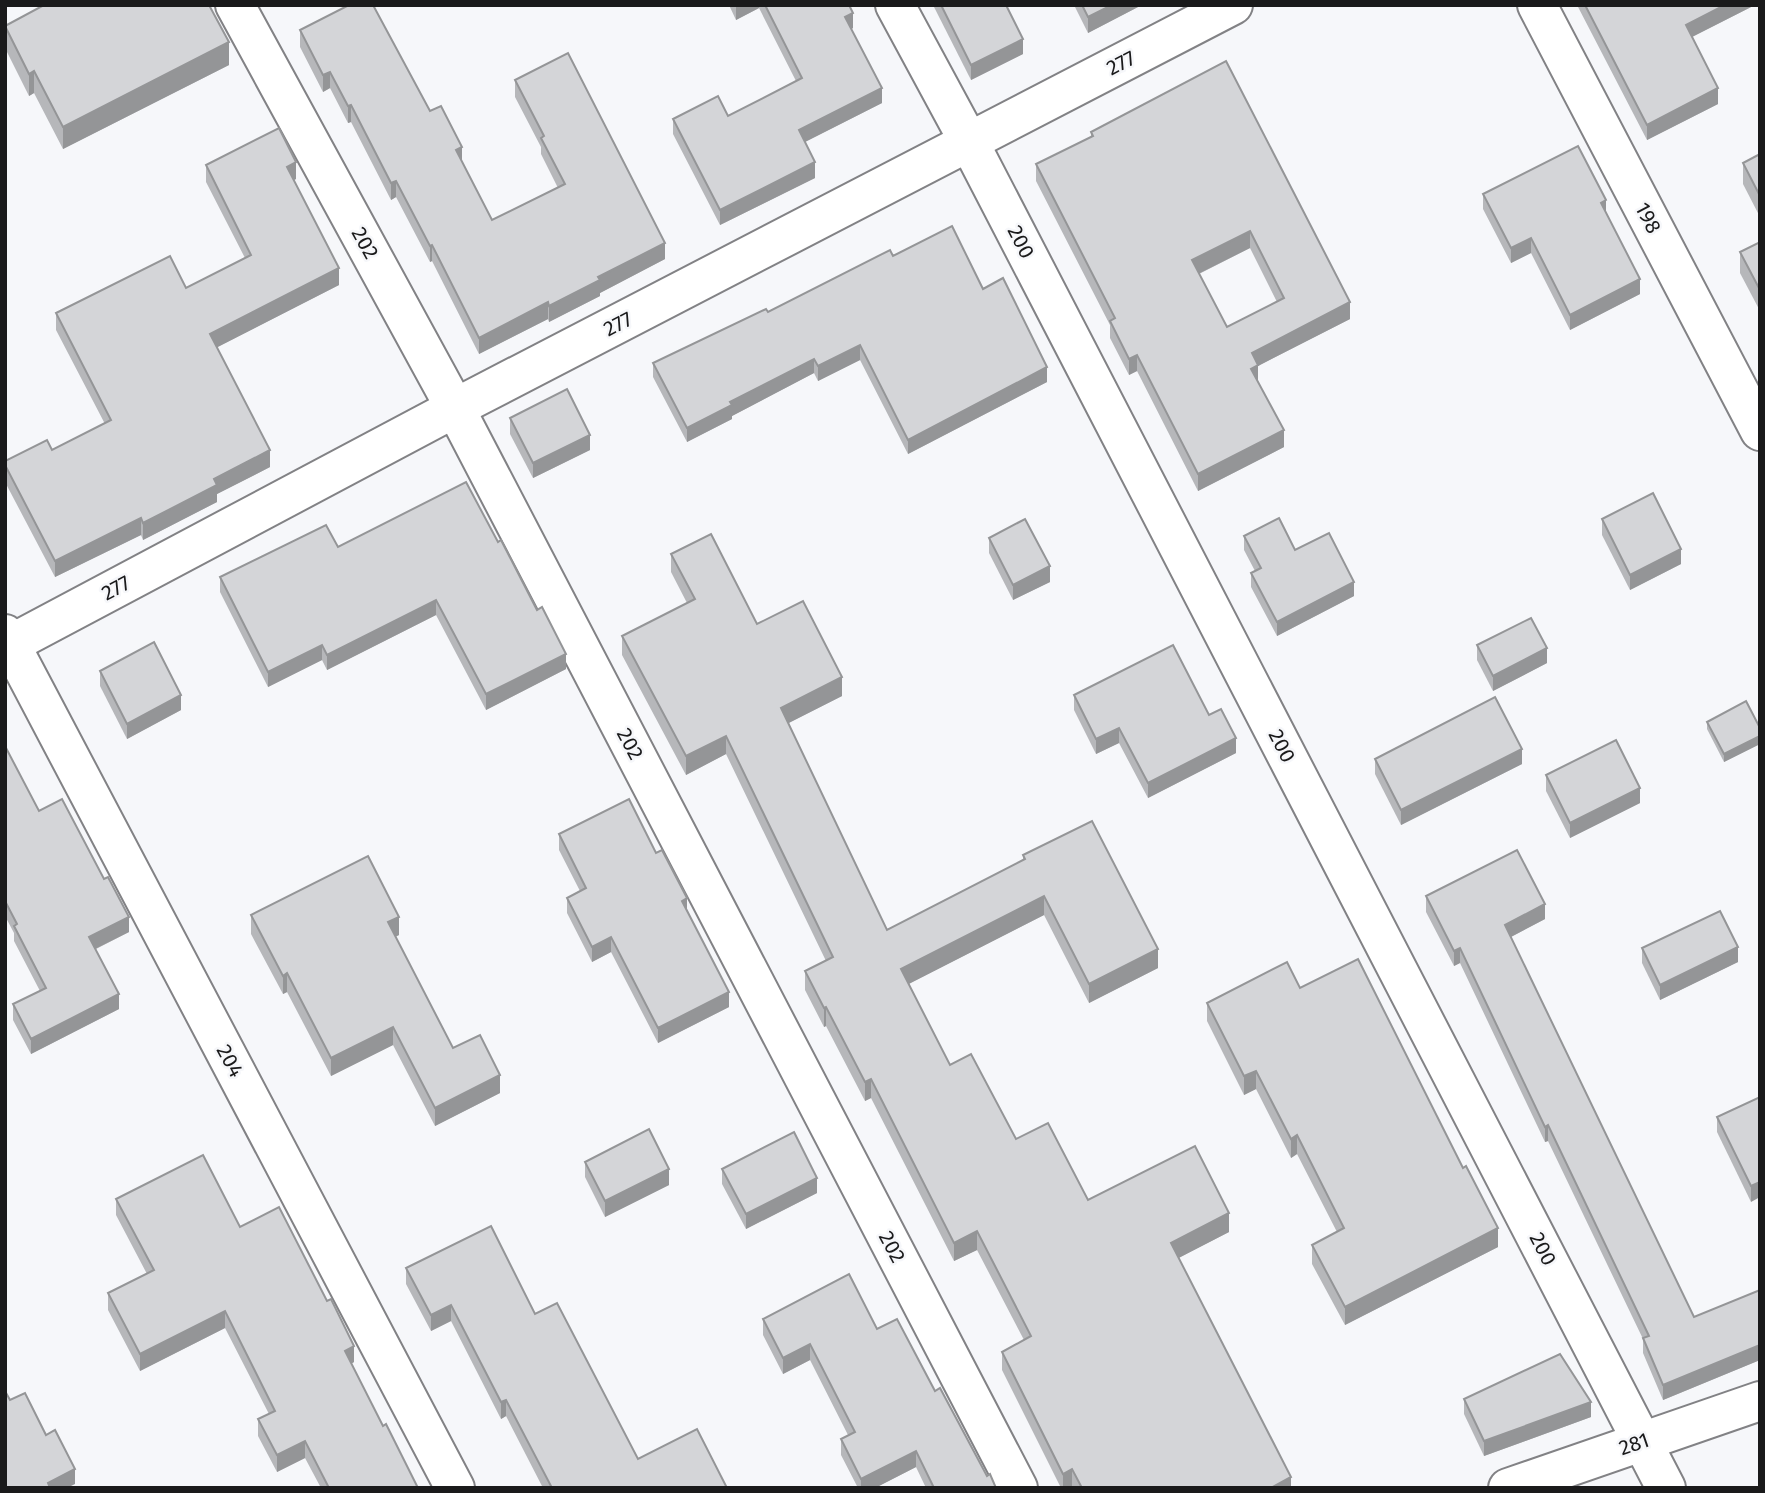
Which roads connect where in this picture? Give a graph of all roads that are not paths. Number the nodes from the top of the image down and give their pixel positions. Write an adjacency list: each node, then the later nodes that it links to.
1 (235, 5): 6 (street, 202)
2 (895, 5): 5 (street, 200)
3 (1233, 5): 5 (street, 277)
4 (1537, 5): 7 (street, 198)
5 (969, 142): 6 (street, 277); 10 (street, 200)
6 (455, 408): 8 (street, 277); 12 (street, 202)
7 (1760, 431)
8 (7, 642): 11 (street, 204)
9 (1760, 1401): 10 (street, 281)
10 (1643, 1441): 13 (street, 281); 14 (street, 200)
11 (455, 1488)
12 (1018, 1488)
13 (1508, 1488)
14 (1666, 1488)

